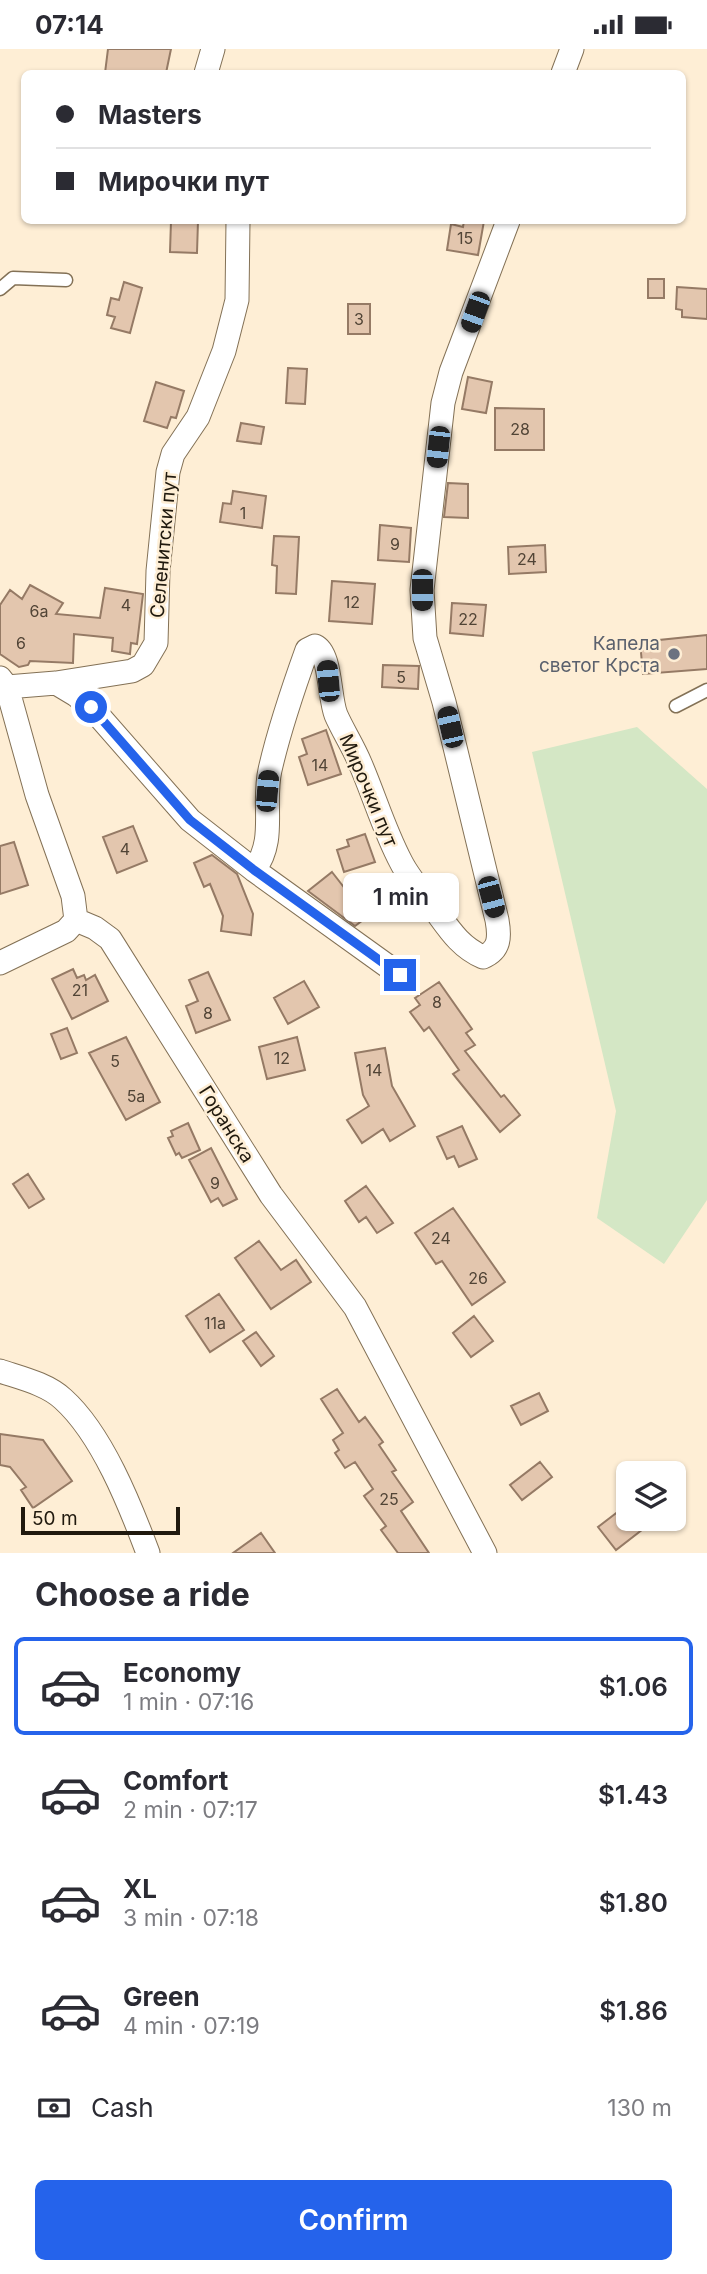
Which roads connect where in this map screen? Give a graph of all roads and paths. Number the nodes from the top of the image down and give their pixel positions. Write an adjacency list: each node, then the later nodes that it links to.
1 (213, 49): 3 (street)
2 (572, 49): 4 (street)
3 (207, 70)
4 (564, 70)
5 (238, 224): 10 (street, Селенитски пут)
6 (507, 224): 13 (street, Мирочки пут)
7 (65, 280): 8 (lane)
8 (0, 289)
9 (3, 683): 10 (street, Селенитски пут); 14 (street)
10 (56, 683): 13 (street)
11 (707, 690): 12 (lane)
12 (676, 706)
13 (254, 870): 16 (street)
14 (76, 920): 15 (street); 19 (street, Горанска)
15 (0, 963)
16 (400, 975)
17 (0, 1371): 18 (street)
18 (148, 1553)
19 (485, 1553)

